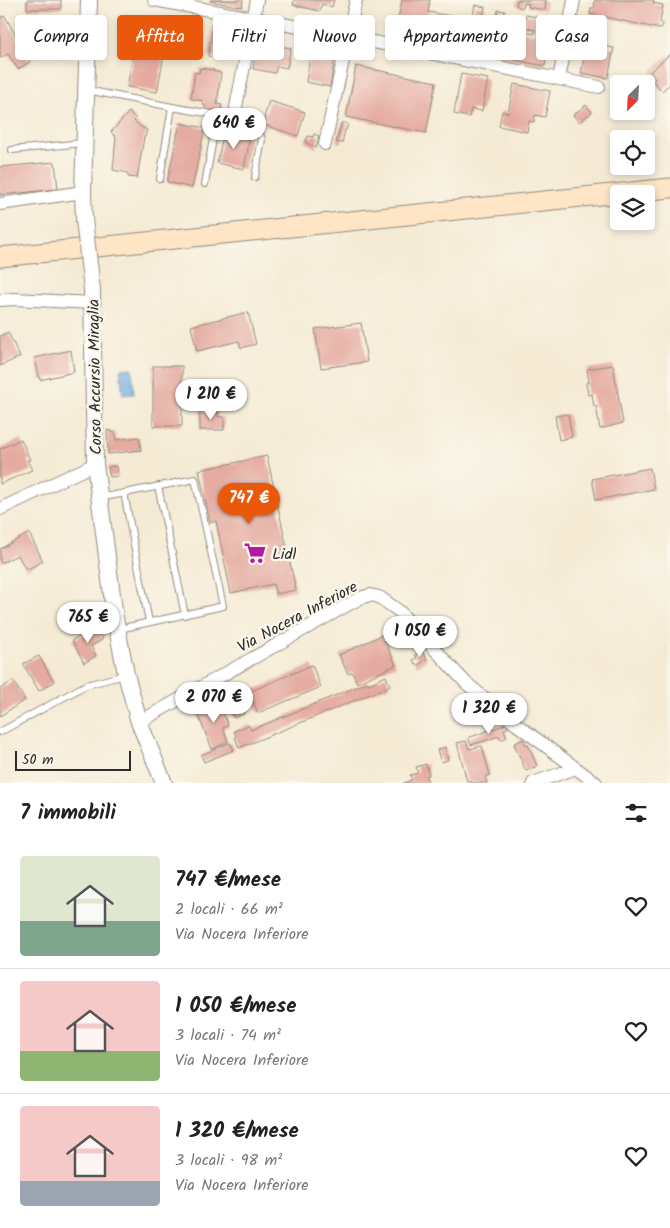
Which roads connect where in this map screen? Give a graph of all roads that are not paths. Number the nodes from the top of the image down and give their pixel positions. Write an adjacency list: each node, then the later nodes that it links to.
1 (89, 0): 6 (street)
2 (154, 0): 7 (street)
3 (256, 0): 8 (street)
4 (356, 0): 9 (street)
5 (574, 0): 14 (street)
6 (89, 15)
7 (236, 15)
8 (254, 15)
9 (353, 15)
10 (375, 42): 14 (street)
11 (88, 60): 16 (street)
12 (245, 60): 17 (street)
13 (343, 60): 21 (street)
14 (559, 79): 15 (street)
15 (599, 87)
16 (87, 90): 18 (lane); 20 (street)
17 (236, 107)
18 (172, 108): 19 (lane); 24 (lane)
19 (217, 116): 23 (lane); 25 (lane)
20 (85, 143): 22 (lane); 27 (street)
21 (324, 144)
22 (12, 150)
23 (254, 177)
24 (160, 179)
25 (205, 184)
26 (670, 188): 29 (main road)
27 (83, 192): 28 (street); 30 (street, Corso Accursio Miraglia, bridge)
28 (0, 204)
29 (0, 257)
30 (92, 297): 31 (street); 34 (street, Corso Accursio Miraglia)
31 (15, 299): 32 (street); 33 (street)
32 (0, 300)
33 (0, 309)
34 (95, 464): 37 (street, Corso Accursio Miraglia); 38 (street, Corso Accursio Miraglia)
35 (158, 486): 36 (lane); 39 (lane); 39 (lane)
36 (124, 493): 37 (lane); 40 (lane)
37 (100, 498): 41 (street, Corso Accursio Miraglia)
38 (0, 509)
39 (185, 614): 40 (lane)
40 (149, 622): 41 (lane)
41 (118, 629): 42 (street, Corso Accursio Miraglia)
42 (126, 674): 43 (street, Corso Accursio Miraglia); 44 (lane)
43 (139, 722): 45 (street, Via Nocera Inferiore); 46 (street, Corso Accursio Miraglia)
44 (0, 732)
45 (576, 768): 47 (street); 48 (street, Via Nocera Inferiore)
46 (164, 783)
47 (532, 783)
48 (596, 783)

